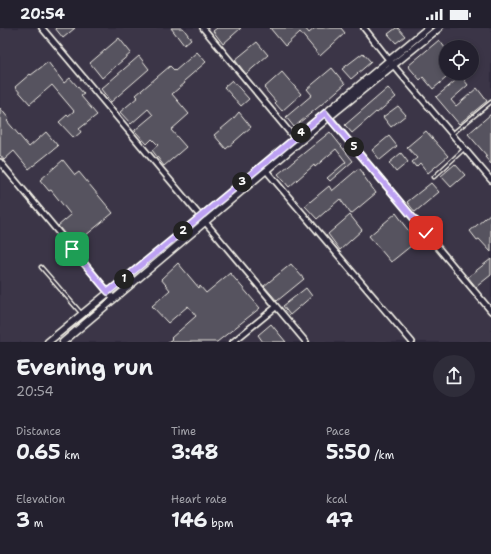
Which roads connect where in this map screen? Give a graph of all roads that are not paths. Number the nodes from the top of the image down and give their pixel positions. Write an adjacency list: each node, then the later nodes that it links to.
1 (42, 28): 16 (street)
2 (203, 28): 10 (street)
3 (364, 28): 6 (street)
4 (428, 28): 6 (main road)
5 (439, 28): 6 (main road)
6 (391, 62): 8 (main road); 9 (street)
7 (491, 102): 9 (lane)
8 (327, 115): 10 (main road); 24 (street)
9 (452, 134): 11 (street)
10 (297, 140): 13 (main road)
11 (465, 149): 14 (lane); 15 (street)
12 (0, 162): 21 (street)
13 (264, 168): 16 (main road); 17 (main road); 30 (street)
14 (434, 177)
15 (491, 180)
16 (200, 217): 17 (street); 19 (main road)
17 (205, 222): 20 (main road); 23 (street)
18 (42, 267): 25 (lane)
19 (125, 278): 20 (main road); 21 (main road)
20 (131, 285): 22 (main road)
21 (108, 292): 22 (street); 25 (main road)
22 (114, 299): 27 (main road)
23 (276, 307): 28 (street); 29 (street)
24 (491, 311)
25 (82, 314): 26 (main road)
26 (48, 342)
27 (63, 342)
28 (233, 342)
29 (306, 342)
30 (412, 342)

